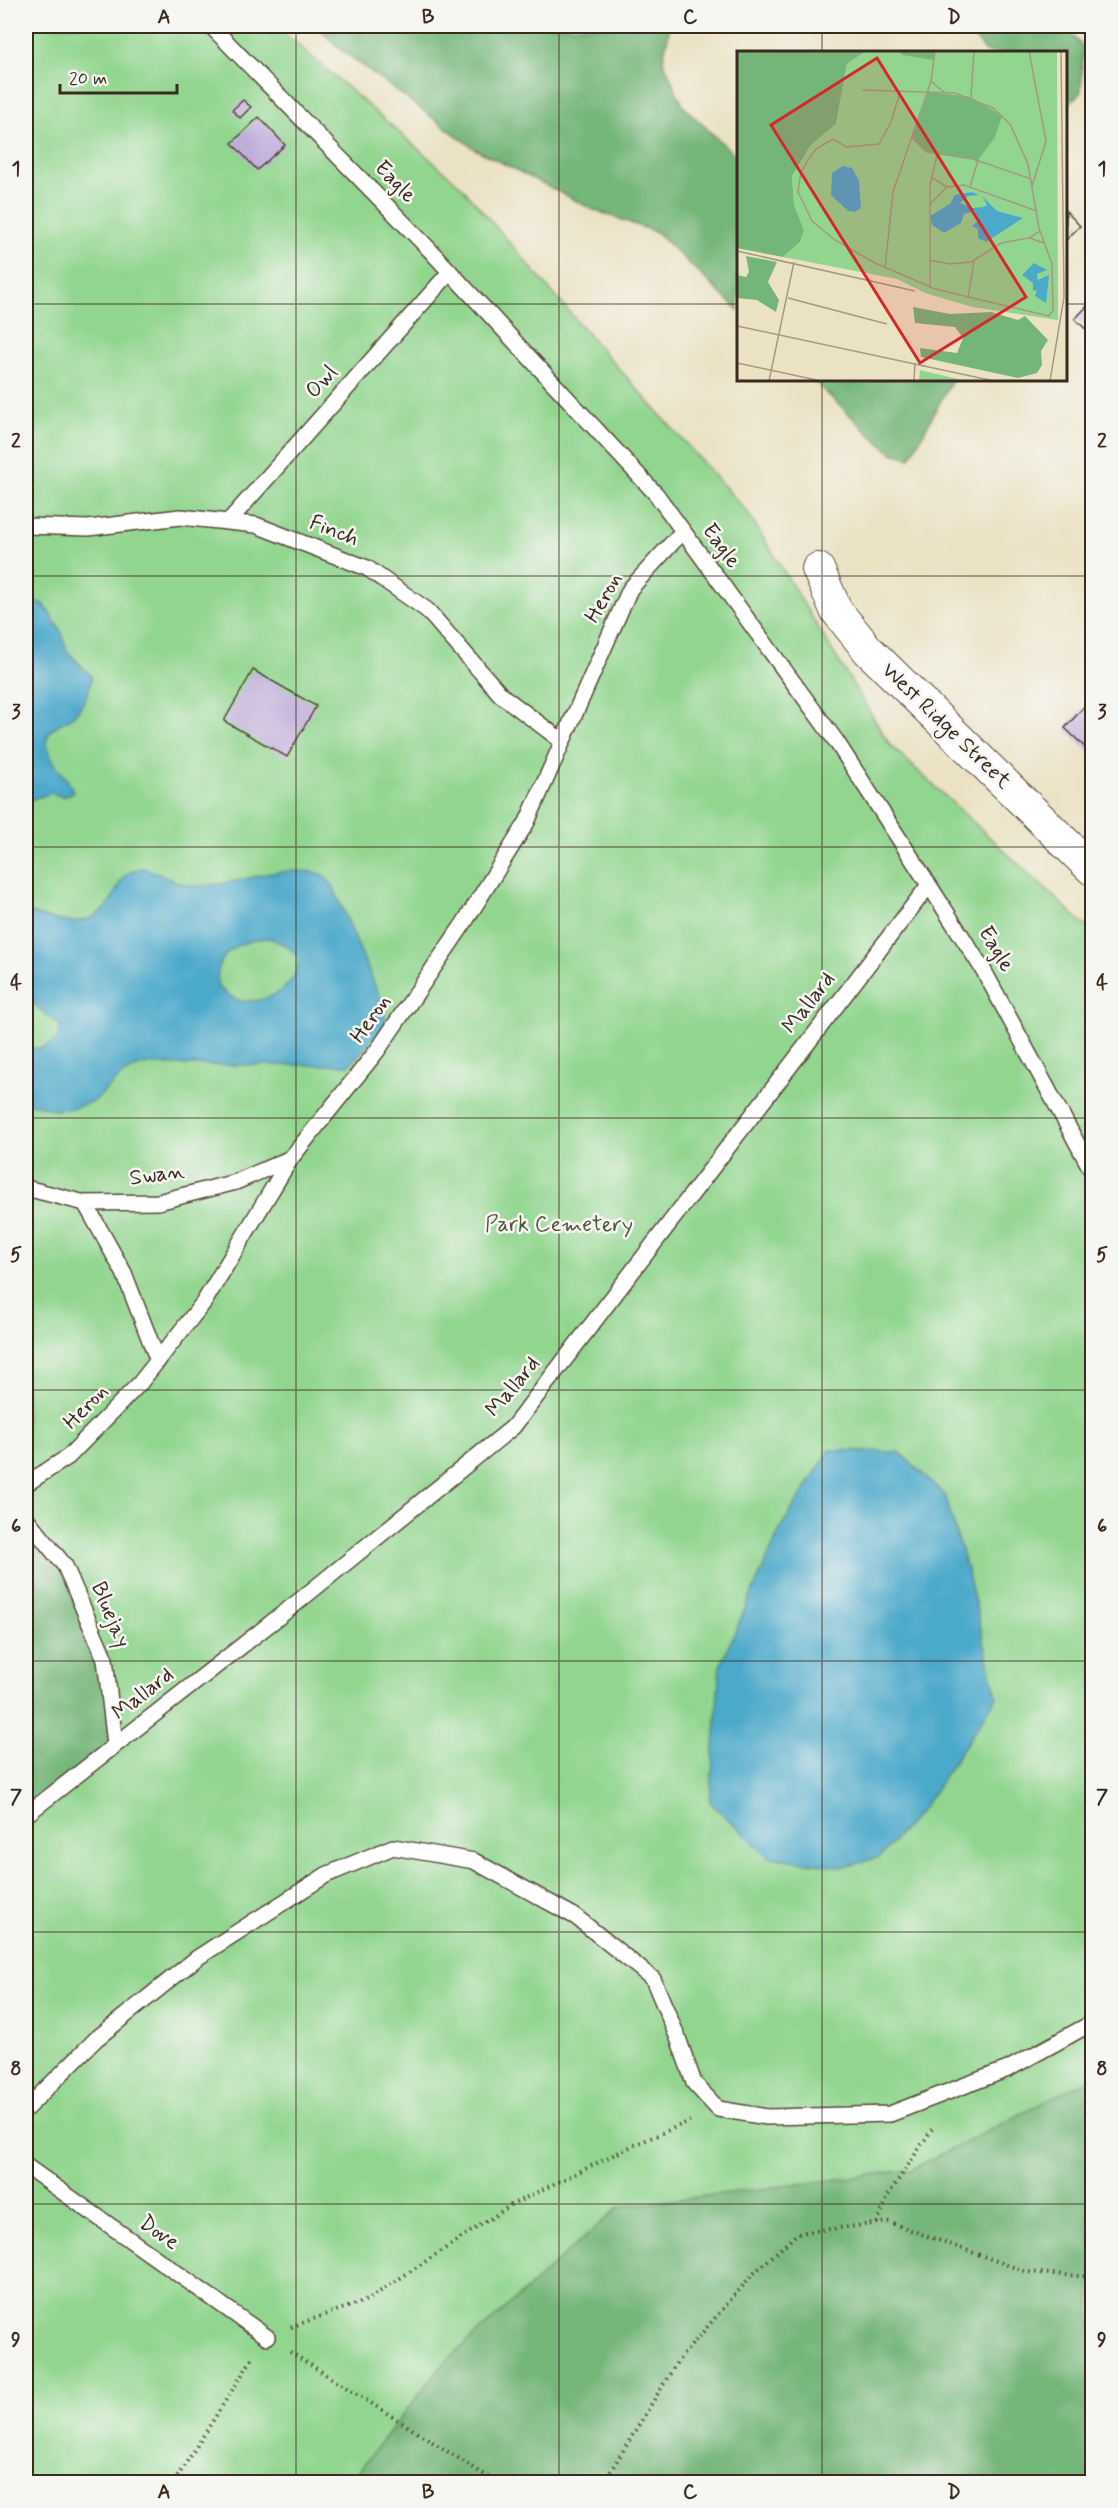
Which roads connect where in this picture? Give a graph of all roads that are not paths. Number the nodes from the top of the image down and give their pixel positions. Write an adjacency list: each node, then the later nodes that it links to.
1 (211, 26): 2 (lane, Eagle)
2 (450, 272): 3 (lane, Owl); 5 (lane, Eagle)
3 (228, 522): 4 (lane, Finch); 7 (lane, Finch)
4 (26, 526)
5 (683, 531): 7 (lane, Heron); 9 (lane, Eagle)
6 (819, 569): 8 (street, West Ridge Street)
7 (562, 741): 10 (lane, Heron)
8 (1092, 869)
9 (929, 885): 11 (lane, Eagle); 17 (lane, Mallard)
10 (291, 1158): 13 (lane, Swan); 14 (lane, Heron)
11 (1092, 1171)
12 (26, 1188): 13 (lane, Swan)
13 (86, 1203): 14 (lane)
14 (158, 1361): 15 (lane, Heron)
15 (26, 1484)
16 (26, 1518): 17 (lane, Bluejay)
17 (115, 1744): 18 (lane, Mallard)
18 (26, 1815)
19 (1092, 2023): 20 (lane)
20 (26, 2109)
21 (26, 2166): 22 (lane, Dove)
22 (267, 2337)

